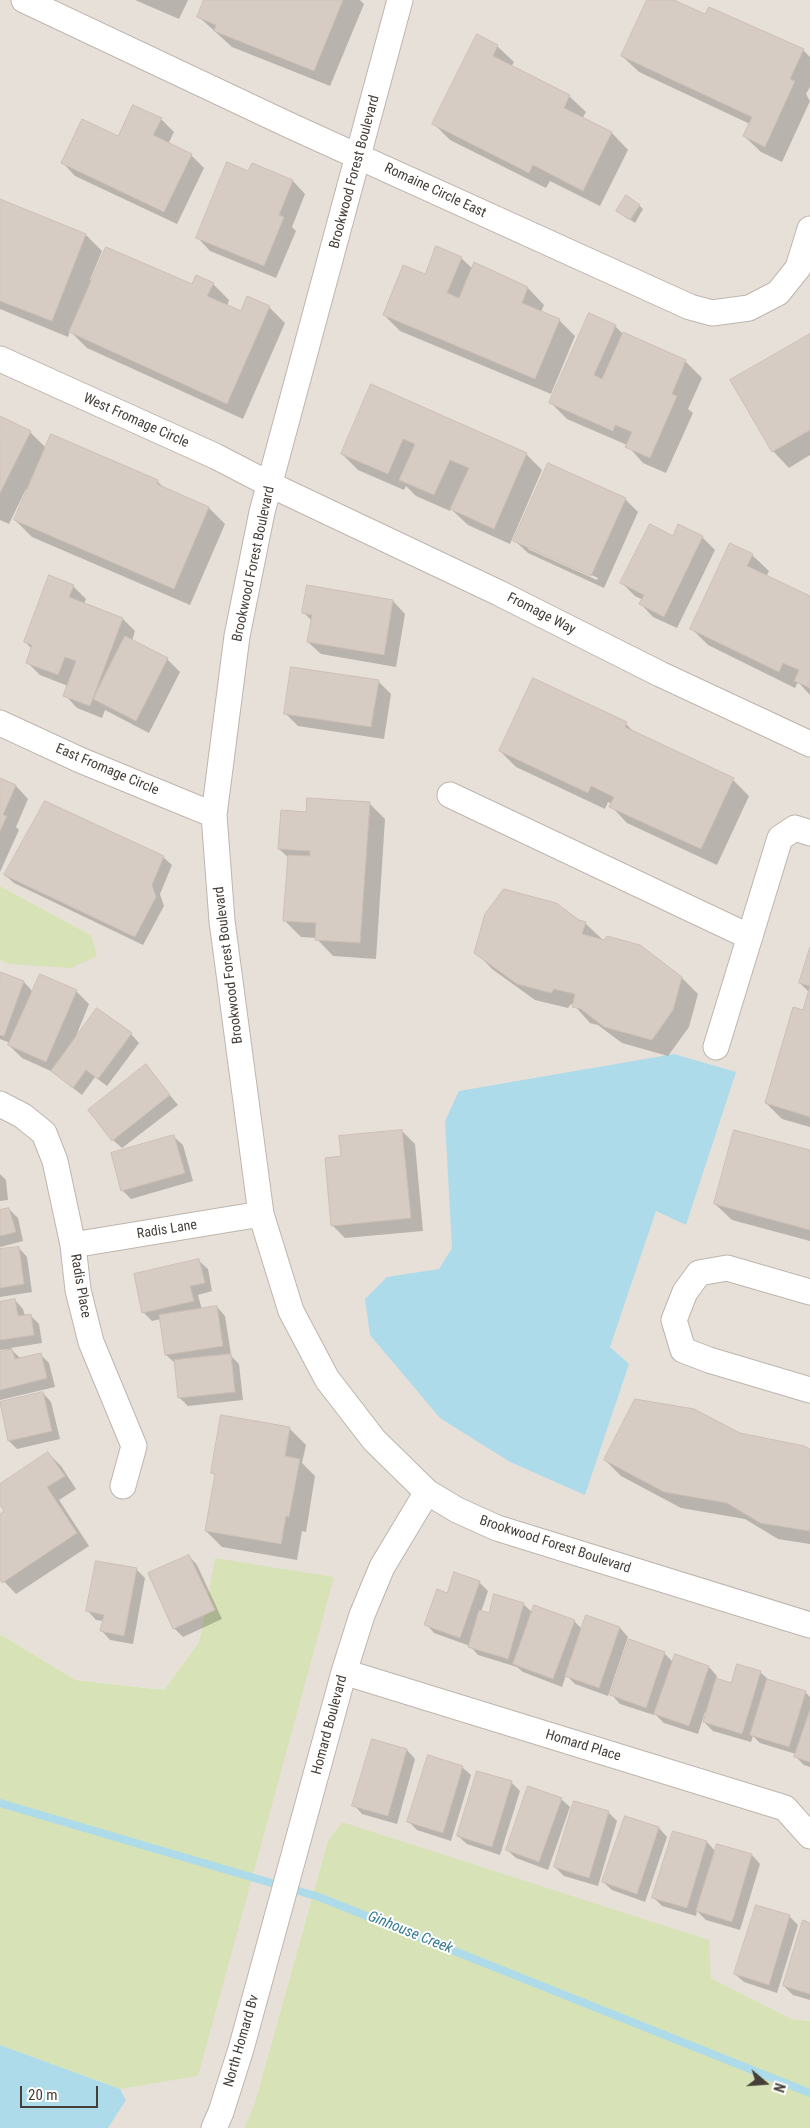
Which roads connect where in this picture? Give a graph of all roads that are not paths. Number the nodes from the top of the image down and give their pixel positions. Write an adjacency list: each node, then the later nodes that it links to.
1 (24, 0): 3 (street, Romaine Circle East)
2 (400, 0): 3 (street, Brookwood Forest Boulevard)
3 (359, 156): 4 (street, Romaine Circle East); 6 (street, Brookwood Forest Boulevard)
4 (810, 229)
5 (0, 359): 6 (street, West Fromage Circle)
6 (270, 485): 8 (street, Fromage Way); 10 (street, Brookwood Forest Boulevard)
7 (0, 723): 10 (street, East Fromage Circle)
8 (810, 744)
9 (450, 795): 12 (street)
10 (214, 815): 15 (street, Brookwood Forest Boulevard)
11 (810, 832): 12 (street)
12 (750, 937): 13 (street)
13 (716, 1047)
14 (0, 1104): 16 (street, Radis Place)
15 (261, 1214): 16 (street, Radis Lane); 20 (street, Brookwood Forest Boulevard)
16 (73, 1245): 19 (street, Radis Place)
17 (810, 1292): 18 (street)
18 (810, 1390)
19 (123, 1486)
20 (427, 1492): 21 (street, Brookwood Forest Boulevard); 22 (street, Homard Boulevard)
21 (810, 1625)
22 (344, 1672): 23 (street, Homard Place); 24 (street, Homard Boulevard)
23 (810, 1836)
24 (263, 1971): 25 (street, North Homard Bv)
25 (217, 2120)

